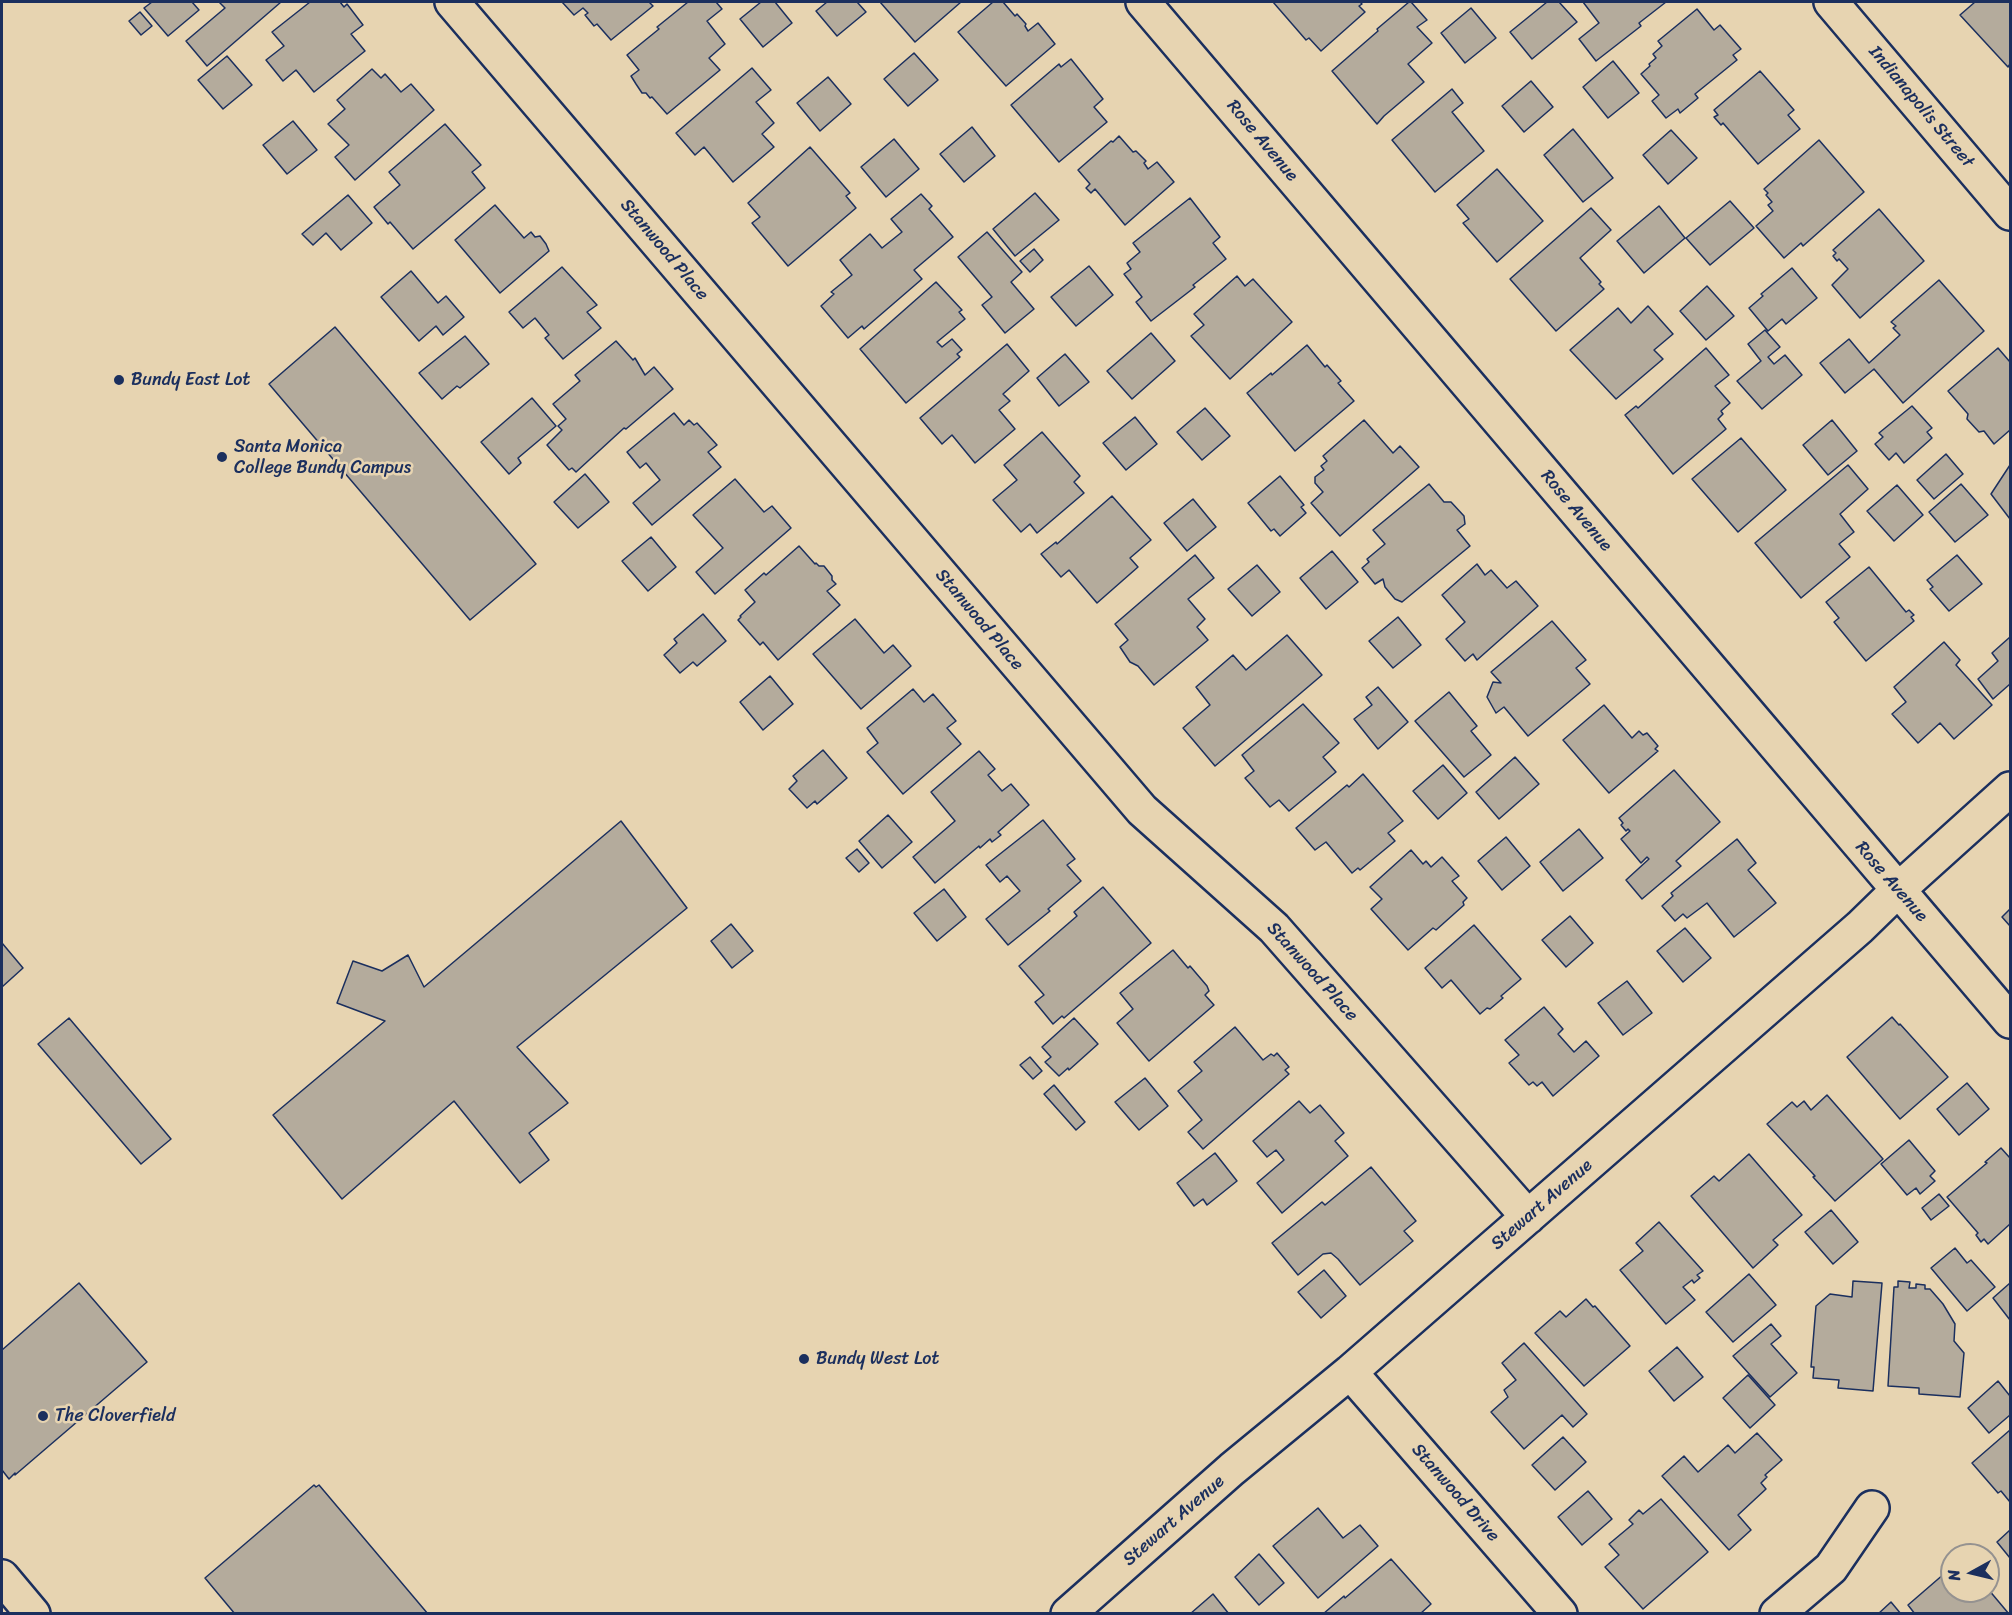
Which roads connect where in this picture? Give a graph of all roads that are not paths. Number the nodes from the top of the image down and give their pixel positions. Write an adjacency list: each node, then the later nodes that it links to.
1 (452, 2): 8 (street, Stanwood Place)
2 (1143, 2): 6 (street, Rose Avenue)
3 (1831, 2): 4 (street, Indianapolis Street)
4 (2010, 213)
5 (2010, 789): 6 (street, Stewart Avenue)
6 (1898, 890): 7 (street, Rose Avenue); 8 (street, Stewart Avenue)
7 (2010, 1021)
8 (1528, 1217): 9 (street, Stewart Avenue)
9 (1350, 1372): 13 (street, Stewart Avenue); 14 (street, Stanwood Drive)
10 (1872, 1508): 15 (street)
11 (2, 1577): 12 (street)
12 (33, 1614)
13 (1068, 1614)
14 (1560, 1614)
15 (1777, 1614)

